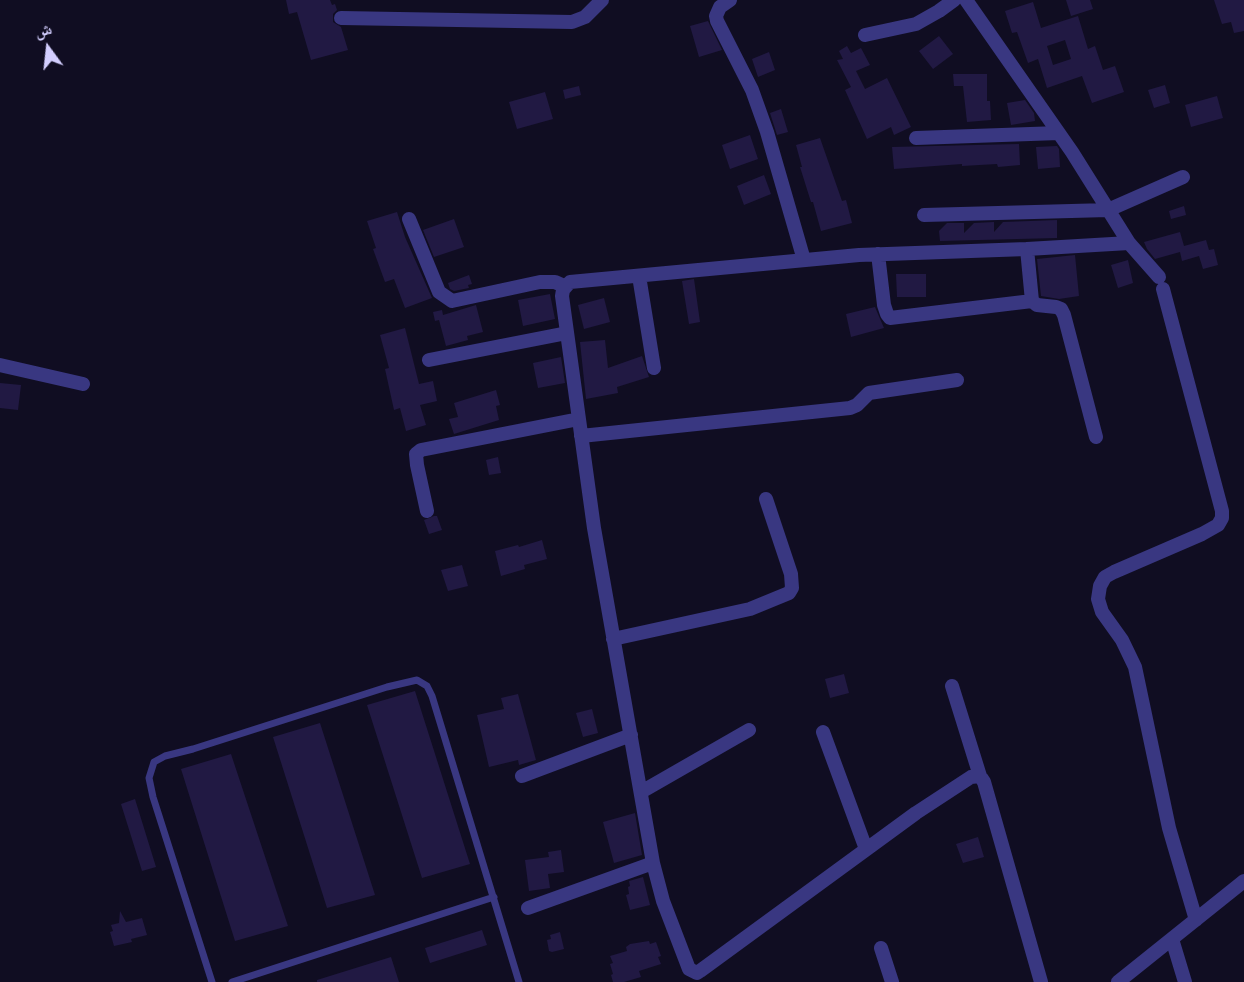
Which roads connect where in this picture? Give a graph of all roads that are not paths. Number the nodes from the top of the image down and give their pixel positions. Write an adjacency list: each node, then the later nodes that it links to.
1 (602, 0): 5 (street)
2 (730, 0): 16 (street)
3 (954, 0): 6 (street)
4 (966, 0): 7 (street)
5 (342, 18)
6 (865, 34)
7 (1059, 133): 8 (street); 10 (street)
8 (916, 138)
9 (1183, 177): 10 (street)
10 (1108, 210): 11 (street); 13 (street)
11 (924, 215)
12 (409, 219): 18 (street)
13 (1129, 243): 14 (street); 44 (street)
14 (1027, 249): 15 (street); 19 (street)
15 (878, 254): 16 (street); 19 (street)
16 (804, 260): 17 (street)
17 (639, 276): 18 (street); 23 (street)
18 (564, 286): 20 (street)
19 (1032, 301): 28 (street)
20 (567, 333): 21 (street); 26 (street)
21 (429, 360)
22 (0, 365): 25 (street)
23 (654, 368)
24 (957, 380): 27 (street)
25 (83, 384)
26 (579, 419): 27 (street); 30 (street)
27 (581, 436): 31 (street)
28 (1096, 437)
29 (766, 499): 31 (street)
30 (427, 511)
31 (613, 639): 35 (street)
32 (952, 686): 36 (street)
33 (748, 730): 38 (street)
34 (823, 732): 39 (street)
35 (631, 735): 37 (street); 38 (street)
36 (980, 776): 39 (street); 51 (street)
37 (522, 777)
38 (641, 792): 40 (street)
39 (866, 849): 40 (street)
40 (653, 863): 43 (street)
41 (1244, 881): 44 (street)
42 (494, 897): 47 (lane); 48 (lane); 49 (lane)
43 (528, 908)
44 (1196, 920): 45 (street)
45 (1172, 939): 52 (street); 53 (street)
46 (881, 948): 50 (street)
47 (212, 982)
48 (232, 982)
49 (519, 982)
50 (892, 982)
51 (1041, 982)
52 (1118, 982)
53 (1185, 982)

